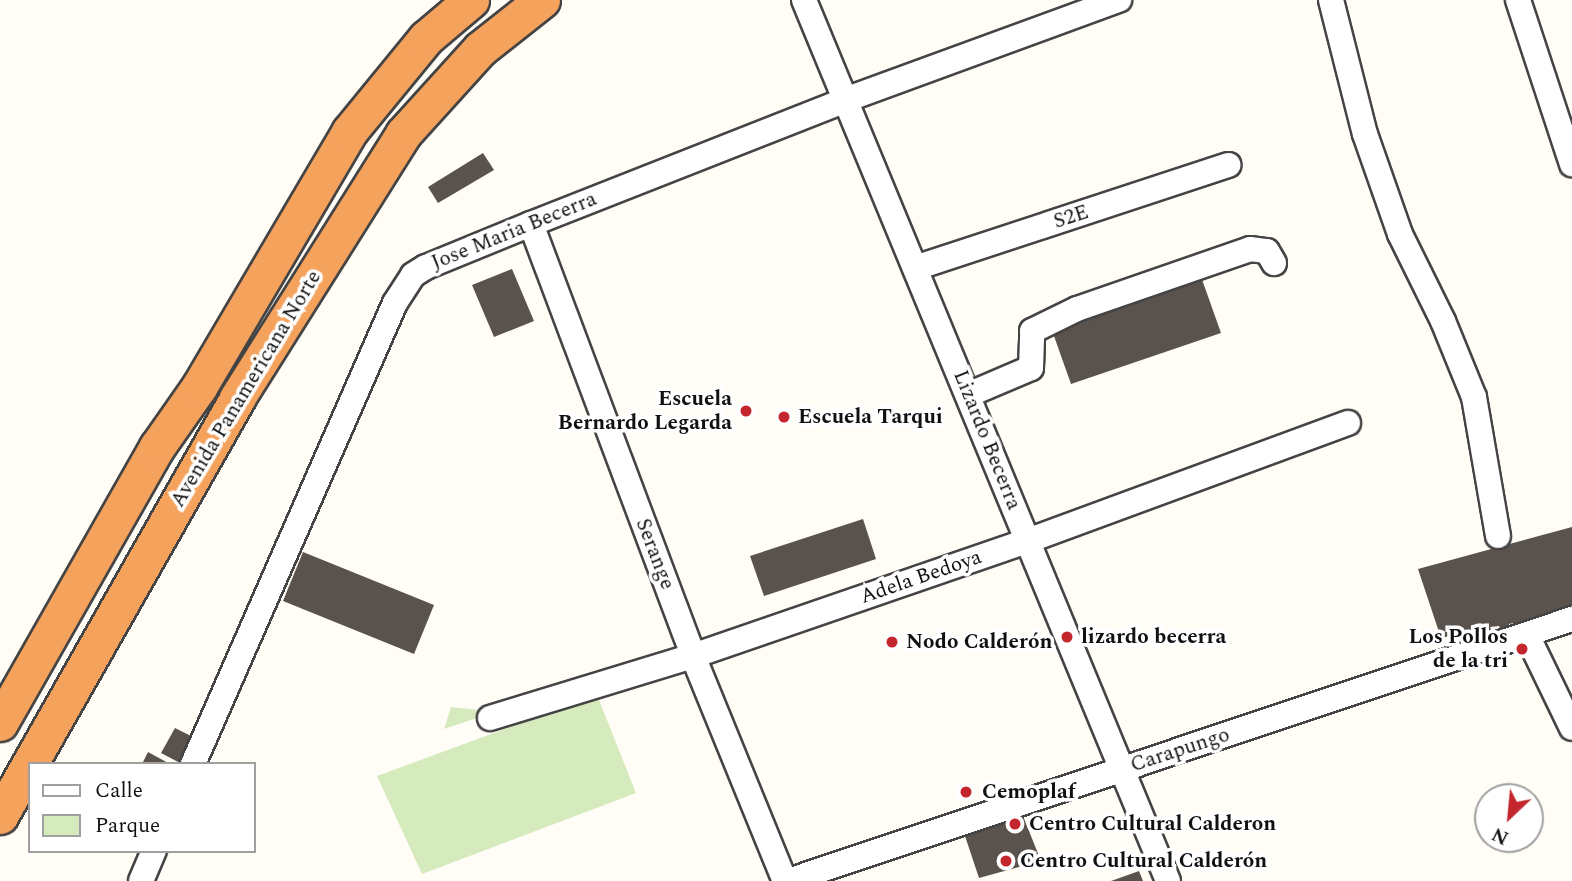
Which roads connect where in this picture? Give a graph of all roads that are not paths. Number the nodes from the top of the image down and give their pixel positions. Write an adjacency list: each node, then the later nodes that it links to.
1 (471, 0): 21 (highway, Avenida Panamericana Norte)
2 (542, 0): 23 (highway, Avenida Panamericana Norte)
3 (804, 0): 7 (street, Lizardo Becerra)
4 (1119, 0): 7 (street, Jose Maria Becerra)
5 (1331, 0): 15 (street)
6 (1518, 0): 8 (street)
7 (845, 100): 10 (street, Jose Maria Becerra); 12 (street, Lizardo Becerra)
8 (1572, 164)
9 (1228, 165): 12 (street, S2E)
10 (531, 224): 19 (street, Serange); 24 (street, Jose Maria Becerra)
11 (1274, 263): 13 (street)
12 (915, 268): 13 (street, Lizardo Becerra)
13 (970, 394): 16 (street, Lizardo Becerra)
14 (1348, 423): 16 (street, Adela Bedoya)
15 (1498, 536)
16 (1027, 541): 19 (street, Adela Bedoya); 26 (street, Lizardo Becerra)
17 (1572, 619): 18 (street, Carapungo)
18 (1527, 635): 22 (street); 26 (street, Carapungo)
19 (693, 656): 20 (street, Adela Bedoya); 30 (street, Serange)
20 (490, 718)
21 (0, 723)
22 (1572, 728)
23 (31, 762)
24 (194, 762)
25 (28, 767): 27 (highway, Avenida Panamericana Norte)
26 (1121, 769): 30 (street, Carapungo); 31 (street, Lizardo Becerra)
27 (0, 816)
28 (153, 853): 29 (street)
29 (141, 881)
30 (786, 881)
31 (1168, 881)

